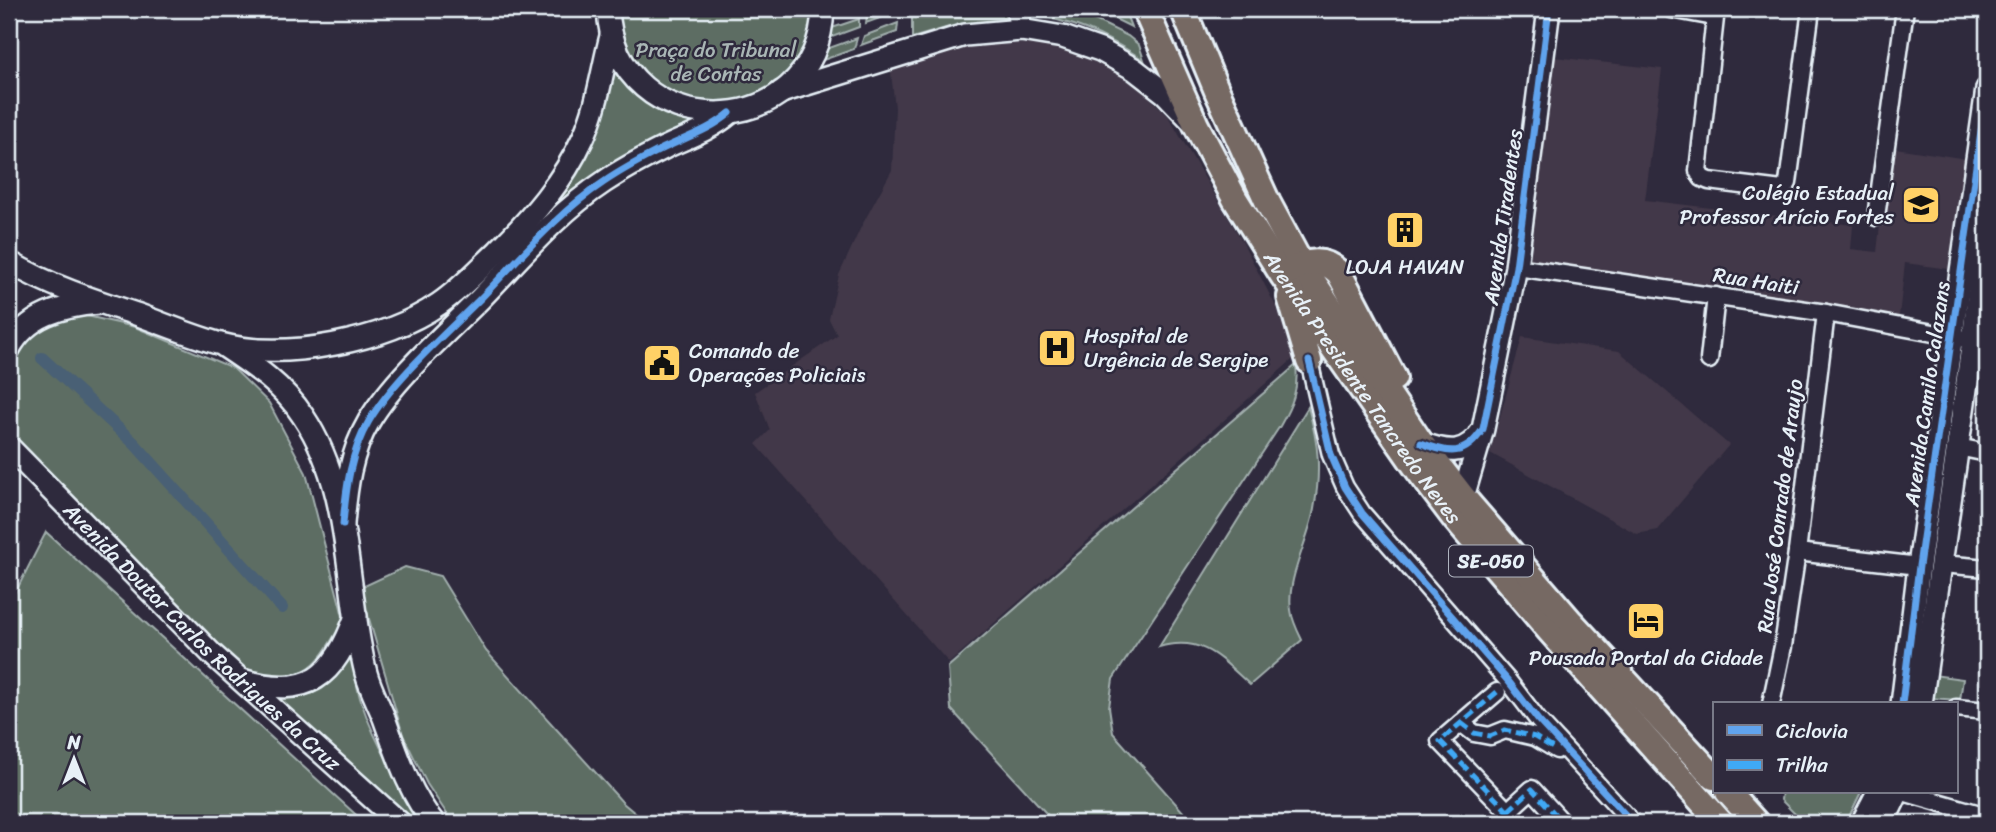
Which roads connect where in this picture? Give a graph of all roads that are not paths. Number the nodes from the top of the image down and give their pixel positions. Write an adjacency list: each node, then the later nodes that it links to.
1 (608, 9): 12 (street)
2 (823, 9): 14 (street)
3 (1017, 9): 11 (street)
4 (1145, 9): 16 (main road, Avenida Presidente Tancredo Neves / SE-050)
5 (1183, 9): 21 (main road, Avenida Presidente Tancredo Neves / SE-050)
6 (1549, 9): 20 (street, Avenida Tiradentes)
7 (1671, 9): 10 (street)
8 (1811, 9): 10 (street)
9 (1905, 9): 17 (street)
10 (1715, 13)
11 (1021, 30): 14 (street); 16 (street)
12 (611, 36): 15 (street); 22 (street)
13 (1987, 89): 27 (street, Avenida Camilo Calazans)
14 (781, 92): 15 (street)
15 (730, 113): 23 (street)
16 (1196, 125): 21 (main road, Avenida Presidente Tancredo Neves / SE-050)
17 (1876, 216)
18 (1987, 220): 27 (street, Avenida Camilo Calazans)
19 (9, 262): 25 (street)
20 (1516, 267): 24 (street, Rua Haiti); 32 (street, Avenida Tiradentes)
21 (1290, 273): 31 (main road); 33 (main road); 67 (main road, Avenida Presidente Tancredo Neves / SE-050)
22 (466, 282): 23 (street); 28 (street)
23 (483, 296): 40 (street)
24 (1717, 296): 26 (street, Rua Haiti); 30 (street)
25 (101, 302): 28 (street); 29 (street)
26 (1826, 313): 27 (street, Rua Haiti); 41 (street, Rua José Conrado de Araujo)
27 (1971, 340): 35 (street, Avenida Camilo Calazans); 37 (street, Avenida Camilo Calazans)
28 (223, 344): 40 (street)
29 (9, 349)
30 (1709, 360)
31 (1309, 361): 66 (street)
32 (1483, 429): 33 (street); 39 (street, Avenida Tiradentes)
33 (1421, 443): 39 (main road, Avenida Presidente Tancredo Neves / SE-050)
34 (9, 447): 46 (street, Avenida Doutor Carlos Rodrigues da Cruz)
35 (1958, 447): 36 (street); 38 (street, Avenida Camilo Calazans)
36 (1987, 453)
37 (1932, 480): 38 (street); 43 (street, Avenida Camilo Calazans)
38 (1953, 484): 42 (street, Avenida Camilo Calazans)
39 (1463, 497): 54 (main road, Avenida Presidente Tancredo Neves / SE-050)
40 (343, 524): 45 (street)
41 (1797, 552): 43 (street); 48 (street, Rua José Conrado de Araujo)
42 (1942, 564): 44 (street); 50 (street, Avenida Camilo Calazans)
43 (1919, 566): 49 (street, Avenida Camilo Calazans)
44 (1987, 568)
45 (357, 615): 46 (street); 62 (street)
46 (240, 680): 61 (street, Avenida Doutor Carlos Rodrigues da Cruz)
47 (1497, 692): 53 (street)
48 (1771, 702)
49 (1902, 702)
50 (1921, 702)
51 (1958, 708): 52 (street)
52 (1987, 710)
53 (1461, 723): 59 (street); 65 (street)
54 (1713, 776)
55 (1730, 794): 68 (main road)
56 (1877, 794): 69 (street)
57 (1899, 794): 70 (street)
58 (1907, 794): 60 (street)
59 (1508, 811): 63 (street); 64 (street)
60 (1987, 816)
61 (400, 823)
62 (434, 823)
63 (1519, 823)
64 (1563, 823)
65 (1622, 823)
66 (1633, 823)
67 (1721, 823)
68 (1756, 823)
69 (1861, 823)
70 (1883, 823)

